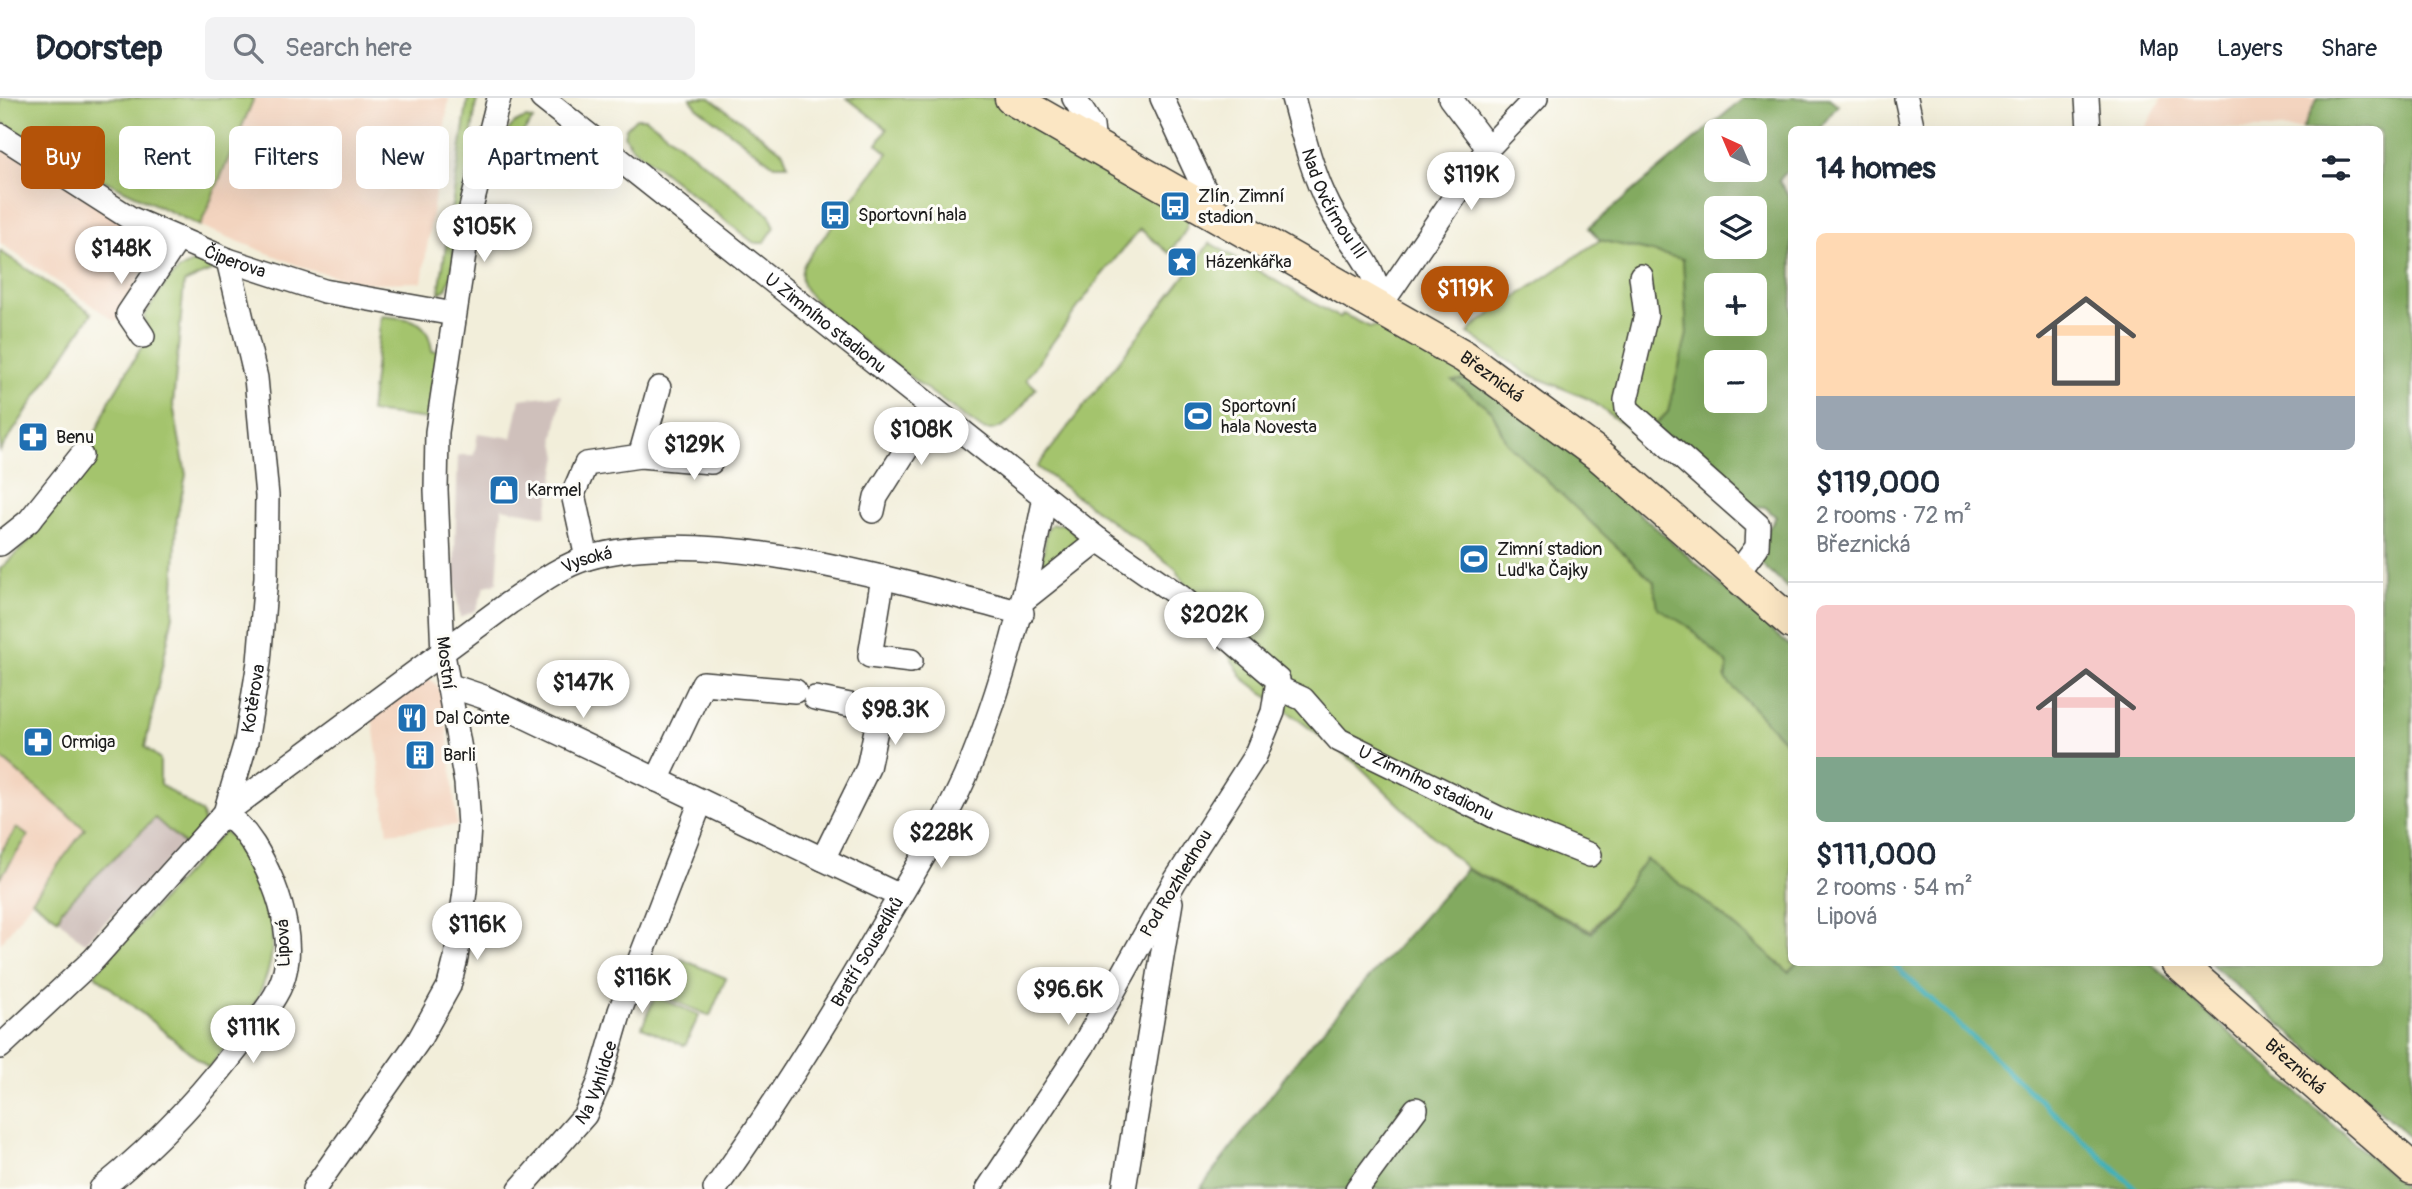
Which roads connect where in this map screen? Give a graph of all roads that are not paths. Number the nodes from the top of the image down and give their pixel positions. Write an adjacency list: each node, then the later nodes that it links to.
1 (499, 98): 21 (street, Mostní)
2 (542, 98): 24 (street, U Zimního stadionu)
3 (1011, 98): 14 (main road, Březnická)
4 (1074, 98): 14 (street)
5 (1163, 98): 16 (street)
6 (1293, 98): 20 (street, Nad Ovčírnou III)
7 (1450, 98): 15 (street)
8 (1536, 98): 15 (street)
9 (1906, 98): 11 (street)
10 (2087, 98): 12 (street)
11 (1912, 126)
12 (2089, 126)
13 (0, 135): 17 (street, Čiperova)
14 (1094, 145): 16 (main road, Březnická)
15 (1489, 148): 20 (street)
16 (1216, 214): 20 (main road, Březnická)
17 (178, 239): 18 (street, Čiperova); 22 (street)
18 (228, 260): 21 (street, Čiperova); 43 (street, Kotěrova)
19 (1641, 276): 33 (street)
20 (1380, 306): 33 (main road, Březnická)
21 (454, 314): 37 (street, Mostní)
22 (143, 336)
23 (659, 388): 27 (street)
24 (932, 409): 28 (street, U Zimního stadionu); 29 (street)
25 (718, 449): 27 (street)
26 (81, 456): 31 (street)
27 (640, 456): 32 (street)
28 (1045, 497): 30 (street, U Zimního stadionu); 35 (street, Bratří Sousedíků)
29 (873, 511)
30 (1099, 540): 35 (street); 40 (street, U Zimního stadionu)
31 (0, 544)
32 (587, 558): 34 (street, Vysoká); 37 (street, Vysoká)
33 (1737, 574): 36 (main road, Březnická)
34 (883, 577): 35 (street, Vysoká); 38 (street)
35 (1024, 606): 47 (street, Bratří Sousedíků)
36 (1788, 619)
37 (443, 654): 39 (street, Mostní); 43 (street, Vysoká)
38 (911, 661)
39 (448, 685): 41 (street); 53 (street, Mostní)
40 (1279, 688): 44 (street, U Zimního stadionu); 46 (street, Pod Rozhlednou)
41 (657, 780): 42 (street); 45 (street)
42 (701, 801): 45 (street); 54 (street, Na Vyhlídce)
43 (225, 813): 49 (street, Kotěrova); 52 (street, Lipová)
44 (1590, 855)
45 (823, 859): 47 (street)
46 (1175, 881): 56 (street, Pod Rozhlednou); 57 (street)
47 (900, 896): 55 (street, Bratří Sousedíků)
48 (2182, 966): 51 (main road, Březnická)
49 (0, 1047)
50 (1416, 1110): 58 (street)
51 (2412, 1169)
52 (101, 1189)
53 (314, 1189)
54 (520, 1189)
55 (715, 1189)
56 (988, 1189)
57 (1124, 1189)
58 (1357, 1189)

